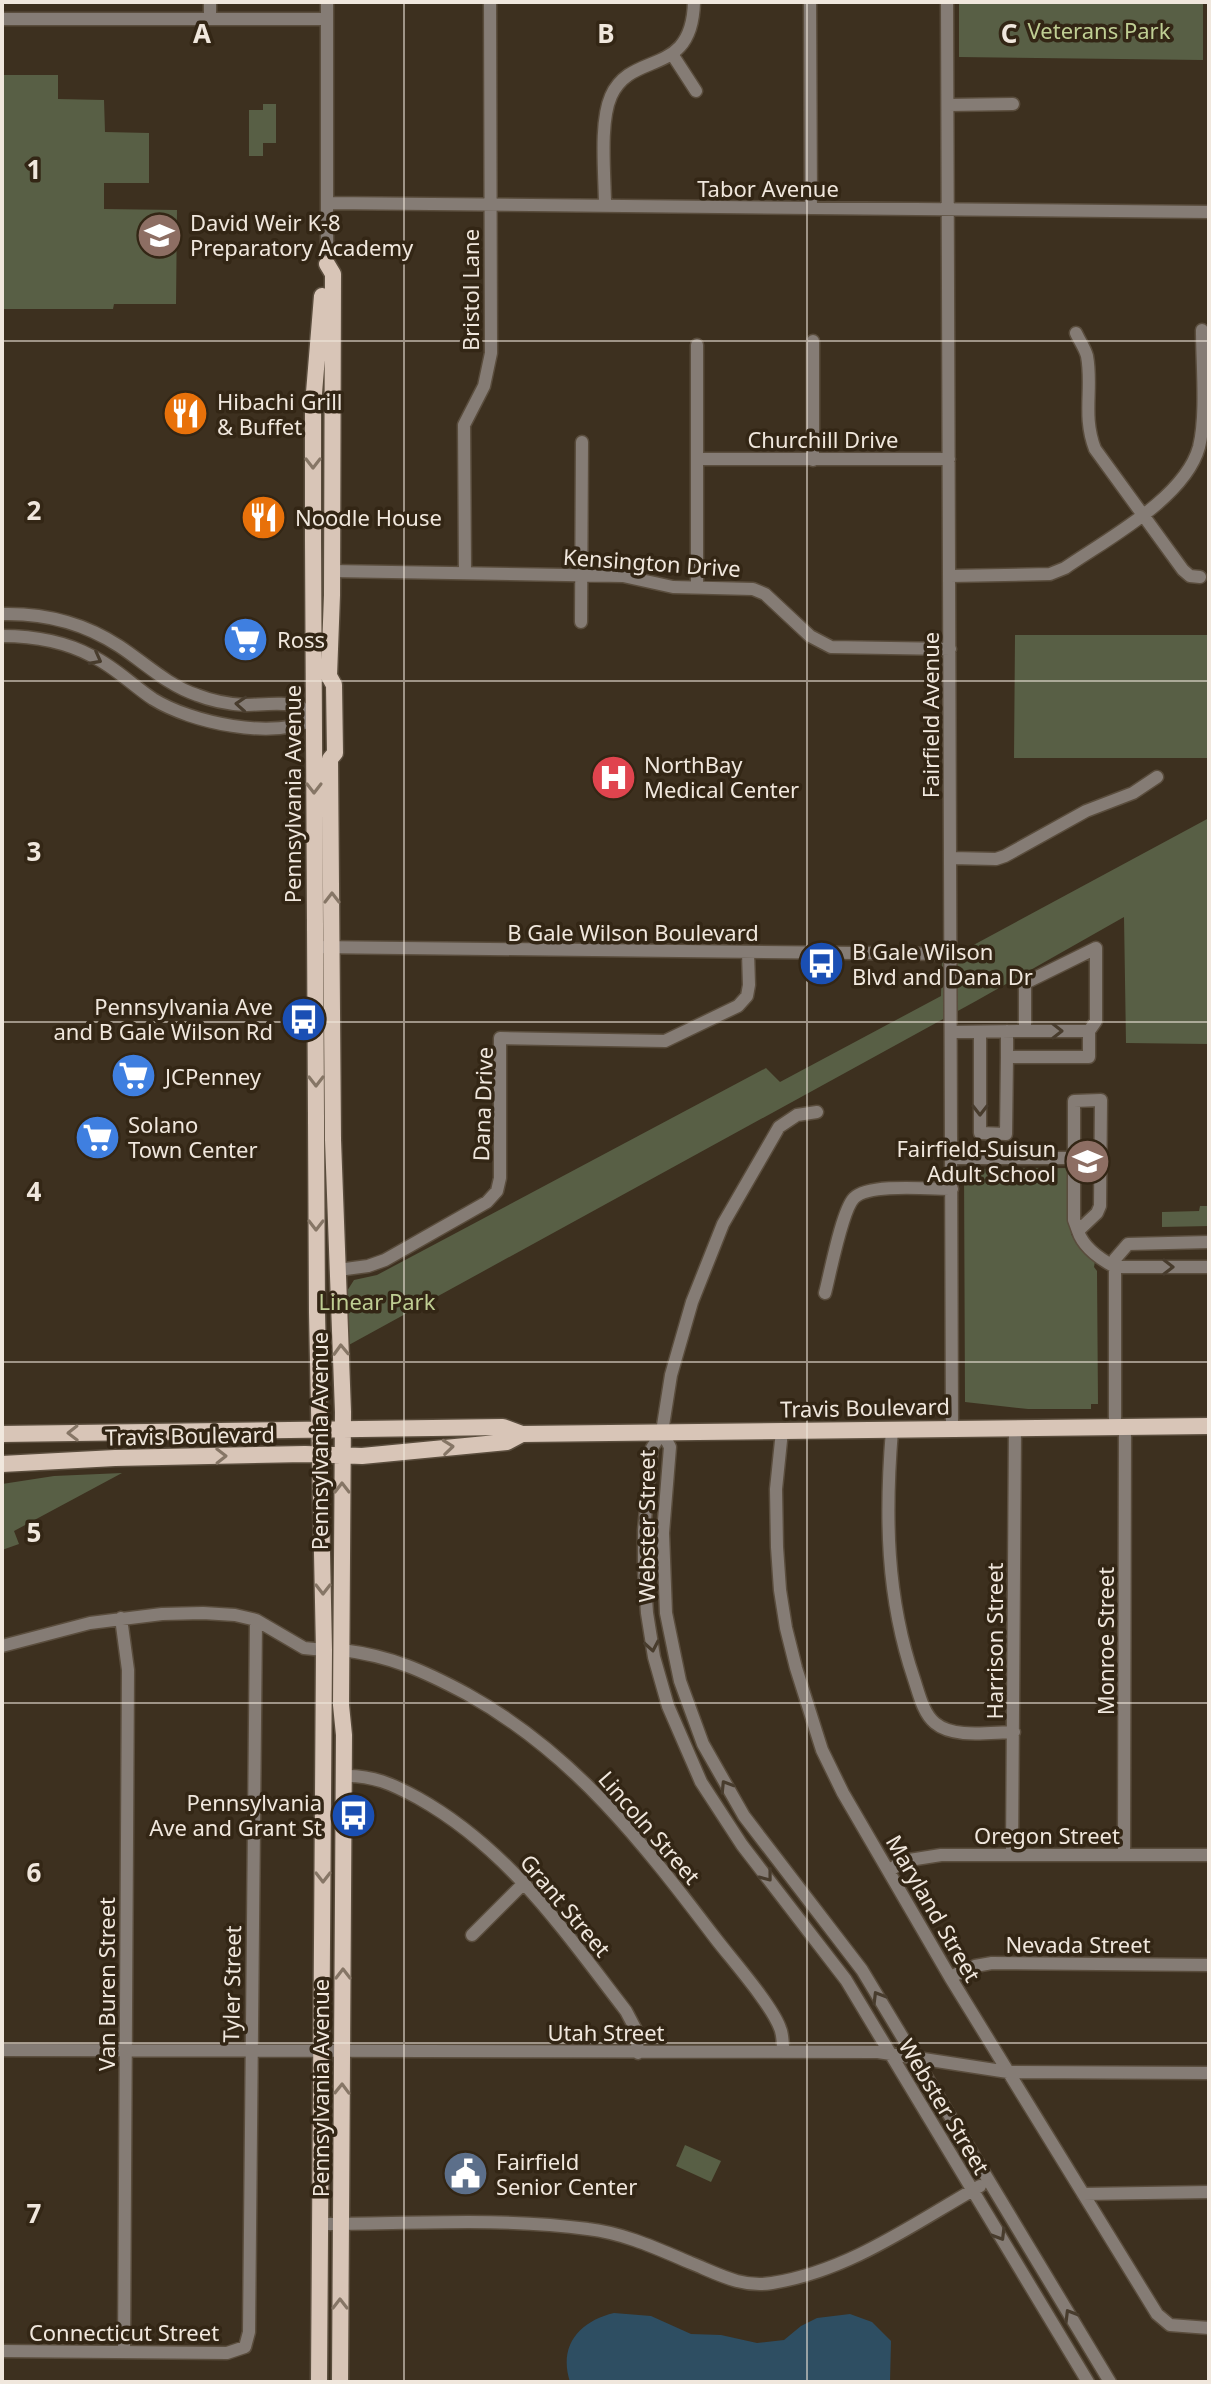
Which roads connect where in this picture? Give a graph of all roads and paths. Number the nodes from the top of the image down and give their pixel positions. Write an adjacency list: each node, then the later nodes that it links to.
1 (210, 2): 8 (street)
2 (327, 2): 9 (street, Pennsylvania Avenue)
3 (490, 2): 15 (street, Bristol Lane)
4 (694, 2): 10 (street)
5 (810, 2): 17 (street)
6 (947, 2): 13 (street, Fairfield Avenue)
7 (2, 19): 8 (street)
8 (210, 19): 9 (street)
9 (327, 19): 14 (street, Pennsylvania Avenue)
10 (672, 54): 11 (street); 16 (street)
11 (696, 91)
12 (1013, 104): 13 (street)
13 (948, 105): 18 (street, Fairfield Avenue)
14 (328, 203): 15 (street, Tabor Avenue); 20 (street, Pennsylvania Avenue)
15 (490, 204): 16 (street, Tabor Avenue); 32 (street, Bristol Lane)
16 (605, 206): 17 (street, Tabor Avenue)
17 (811, 208): 18 (street, Tabor Avenue)
18 (948, 210): 19 (street, Tabor Avenue); 27 (street, Fairfield Avenue)
19 (1209, 212)
20 (327, 264): 29 (main road, Pennsylvania Avenue, one-way to 29); 31 (main road, Pennsylvania Avenue)
21 (1202, 330): 30 (street)
22 (1076, 333): 30 (street)
23 (813, 341): 28 (street)
24 (697, 345): 26 (street)
25 (582, 442): 33 (street)
26 (697, 459): 28 (street, Churchill Drive); 37 (street)
27 (949, 459): 28 (street, Churchill Drive); 34 (street, Fairfield Avenue)
28 (813, 460)
29 (313, 495): 31 (main road); 36 (main road, Pennsylvania Avenue)
30 (1142, 514): 34 (street); 35 (street)
31 (332, 571): 32 (street, Kensington Drive); 36 (main road); 42 (main road, Pennsylvania Avenue)
32 (465, 571): 33 (street, Kensington Drive)
33 (582, 576): 37 (street, Kensington Drive); 39 (street)
34 (950, 576): 41 (street, Fairfield Avenue)
35 (1200, 577)
36 (313, 586): 43 (main road, Pennsylvania Avenue)
37 (697, 587): 41 (street, Kensington Drive)
38 (2, 614): 43 (street, one-way to 38)
39 (581, 622)
40 (2, 636): 43 (street, one-way to 43)
41 (950, 649): 46 (street, Fairfield Avenue)
42 (329, 676): 43 (main road); 44 (main road, Pennsylvania Avenue)
43 (314, 719): 44 (main road); 47 (main road, Pennsylvania Avenue, one-way to 47)
44 (330, 759): 47 (main road, Pennsylvania Avenue, one-way to 44)
45 (1157, 777): 46 (street)
46 (951, 858): 49 (street, Fairfield Avenue)
47 (324, 948): 48 (street, B Gale Wilson Boulevard); 64 (main road, Pennsylvania Avenue); 68 (main road, Pennsylvania Avenue, one-way to 68)
48 (748, 952): 49 (street, B Gale Wilson Boulevard); 64 (street, Dana Drive)
49 (951, 954): 53 (street, Fairfield Avenue)
50 (1007, 1031): 51 (street); 54 (street); 55 (street)
51 (1025, 1031): 52 (street, one-way to 52); 52 (street)
52 (1089, 1031): 55 (street)
53 (951, 1032): 54 (street); 57 (street, Fairfield Avenue)
54 (980, 1032): 55 (street, one-way to 55)
55 (1007, 1057)
56 (817, 1112): 74 (street)
57 (951, 1158): 58 (street); 59 (street, Fairfield Avenue)
58 (1073, 1158): 60 (street); 60 (street)
59 (952, 1189): 65 (street); 71 (street, Fairfield Avenue)
60 (1078, 1231): 62 (street)
61 (1209, 1242): 62 (street)
62 (1115, 1267): 63 (street, one-way to 63); 67 (street, Monroe Street)
63 (1209, 1267)
64 (338, 1270): 69 (main road, Pennsylvania Avenue, one-way to 64)
65 (825, 1293)
66 (1209, 1426): 67 (main road, Travis Boulevard)
67 (1120, 1427): 70 (main road, Travis Boulevard); 88 (street, Monroe Street)
68 (319, 1428): 69 (main road, Travis Boulevard); 75 (main road, Travis Boulevard, one-way to 75); 77 (main road, Pennsylvania Avenue)
69 (343, 1428): 76 (main road, Travis Boulevard); 78 (main road, Pennsylvania Avenue)
70 (1015, 1428): 71 (main road, Travis Boulevard); 85 (street, Harrison Street)
71 (952, 1429): 72 (main road, Travis Boulevard)
72 (892, 1430): 73 (main road, Travis Boulevard); 85 (street)
73 (782, 1431): 74 (main road, Travis Boulevard); 90 (street, Maryland Street)
74 (662, 1432): 76 (main road, Travis Boulevard); 102 (street, Webster Street, one-way to 102); 103 (street, Webster Street, one-way to 74)
75 (2, 1434)
76 (522, 1434): 78 (main road, Travis Boulevard, one-way to 76)
77 (320, 1455): 78 (main road, Travis Boulevard); 79 (main road, Travis Boulevard, one-way to 77); 83 (main road, Pennsylvania Avenue, one-way to 83)
78 (342, 1456): 84 (main road, Pennsylvania Avenue, one-way to 78)
79 (2, 1464)
80 (121, 1618): 81 (street); 82 (street); 96 (street, Van Buren Street)
81 (256, 1620): 83 (street); 97 (street, Tyler Street)
82 (2, 1646)
83 (324, 1650): 98 (main road, Pennsylvania Avenue, one-way to 98)
84 (342, 1650): 86 (main road, Pennsylvania Avenue); 100 (street, Lincoln Street)
85 (1014, 1732): 87 (street, Harrison Street)
86 (343, 1776): 91 (street, Grant Street); 99 (main road, Pennsylvania Avenue, one-way to 86)
87 (1012, 1854): 88 (street, Oregon Street); 90 (street, Oregon Street)
88 (1124, 1855): 89 (street, Oregon Street)
89 (1209, 1855)
90 (889, 1871): 94 (street, Maryland Street)
91 (525, 1882): 92 (street); 101 (street, Grant Street)
92 (472, 1935)
93 (1209, 1965): 94 (street, Nevada Street)
94 (950, 1977): 104 (street, Maryland Street)
95 (2, 2050): 96 (street, Utah Street)
96 (126, 2051): 97 (street, Utah Street); 115 (street, Van Buren Street)
97 (250, 2051): 98 (street, Utah Street); 113 (street, Tyler Street)
98 (322, 2051): 99 (street, Utah Street); 110 (main road, Pennsylvania Avenue)
99 (342, 2052): 101 (street, Utah Street); 111 (main road, Pennsylvania Avenue, one-way to 99)
100 (783, 2052): 101 (street, Utah Street); 102 (street, Utah Street)
101 (638, 2053)
102 (890, 2054): 103 (street, Utah Street); 107 (street, Webster Street)
103 (915, 2058): 104 (street, Utah Street); 106 (street, Webster Street)
104 (1008, 2072): 105 (street, Utah Street); 109 (street, Maryland Street)
105 (1209, 2073)
106 (989, 2181): 107 (street); 119 (street, Webster Street, one-way to 106)
107 (972, 2190): 111 (street); 118 (street, Webster Street, one-way to 118)
108 (1209, 2192): 109 (street)
109 (1083, 2194): 112 (street, Maryland Street)
110 (320, 2224): 111 (street); 116 (main road, Pennsylvania Avenue)
111 (341, 2224): 117 (main road, Pennsylvania Avenue, one-way to 111)
112 (1209, 2328)
113 (245, 2347): 115 (street, Connecticut Street)
114 (2, 2351): 115 (street, Connecticut Street)
115 (124, 2351)
116 (319, 2382)
117 (340, 2382)
118 (1088, 2382)
119 (1110, 2382)

